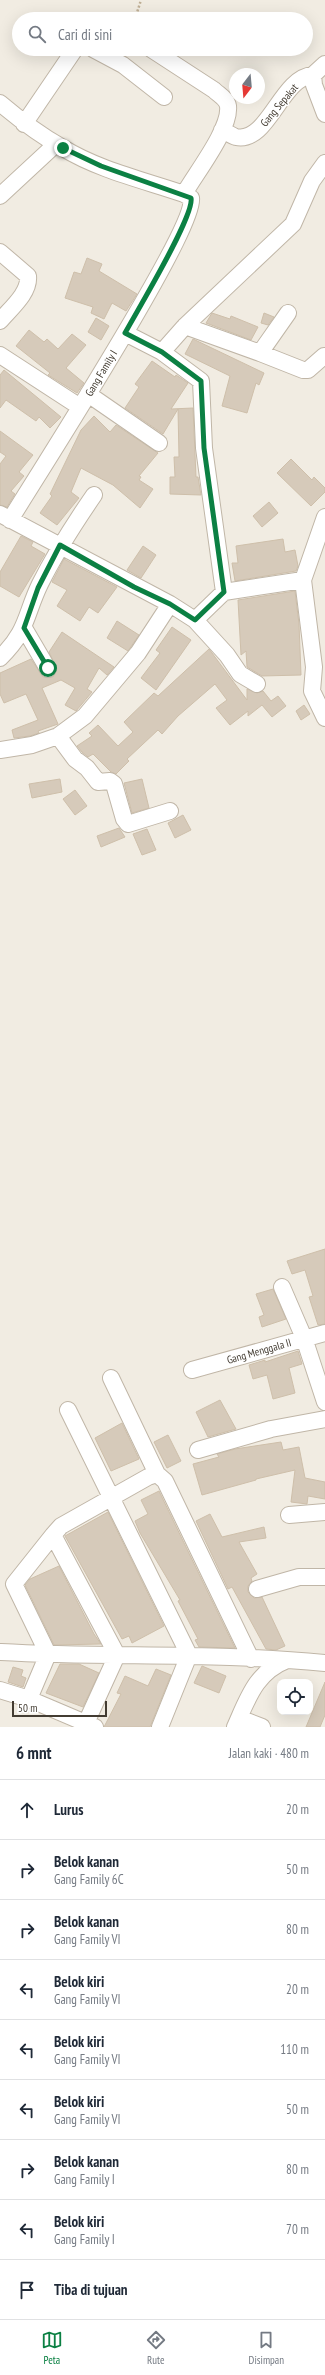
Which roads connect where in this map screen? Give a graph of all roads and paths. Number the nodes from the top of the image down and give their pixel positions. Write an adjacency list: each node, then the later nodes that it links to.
1 (141, 0): 2 (path)
2 (137, 12)
3 (70, 56): 11 (street)
4 (106, 56): 8 (street)
5 (161, 56): 12 (street)
6 (325, 64): 7 (street, Gang Sepakat)
7 (313, 75): 10 (street, Gang Sepakat); 12 (street, Gang Sepakat)
8 (164, 97)
9 (0, 103): 11 (street)
10 (325, 114)
11 (24, 124): 13 (street)
12 (222, 130): 15 (street)
13 (56, 144): 15 (street); 16 (street)
14 (325, 163): 20 (street)
15 (184, 194): 21 (street, Gang Family I)
16 (0, 196)
17 (0, 252): 19 (street)
18 (288, 313): 23 (street)
19 (0, 321)
20 (185, 326): 22 (street); 23 (street)
21 (125, 333): 22 (street); 26 (street, Gang Family I)
22 (162, 352): 33 (street)
23 (260, 353): 25 (street)
24 (0, 355): 26 (street)
25 (324, 356)
26 (84, 401): 27 (street); 29 (street, Gang Family I)
27 (159, 443)
28 (94, 495): 31 (street)
29 (5, 517): 31 (street)
30 (325, 517): 32 (street)
31 (60, 545): 34 (street); 36 (street)
32 (303, 580): 33 (street); 40 (street)
33 (224, 592): 35 (street)
34 (170, 604): 35 (street); 41 (street)
35 (195, 620): 39 (street)
36 (24, 628): 37 (street); 38 (street)
37 (0, 658)
38 (48, 668)
39 (257, 684)
40 (325, 717)
41 (58, 736): 42 (street); 43 (street)
42 (0, 750)
43 (170, 811)
44 (282, 1287): 46 (street)
45 (325, 1333): 46 (street, Gang Menggala II)
46 (304, 1338): 47 (street, Gang Menggala II); 49 (street)
47 (192, 1370)
48 (111, 1378): 53 (street)
49 (325, 1402)
50 (68, 1410): 54 (street)
51 (325, 1418): 52 (street)
52 (198, 1450)
53 (157, 1474): 54 (street); 64 (street)
54 (110, 1497): 57 (street); 63 (street)
55 (325, 1512): 56 (street)
56 (289, 1515)
57 (53, 1534): 61 (street); 62 (street)
58 (325, 1577): 59 (street)
59 (257, 1589)
60 (1, 1652): 61 (street)
61 (48, 1654): 62 (street); 68 (street)
62 (117, 1655): 63 (street); 70 (street)
63 (189, 1655): 64 (street); 71 (street)
64 (251, 1658): 65 (street)
65 (288, 1660): 66 (street); 69 (street)
66 (325, 1663)
67 (0, 1690): 68 (street)
68 (29, 1699): 70 (street)
69 (237, 1723): 72 (street)
70 (90, 1725)
71 (160, 1727)
72 (262, 1727)

